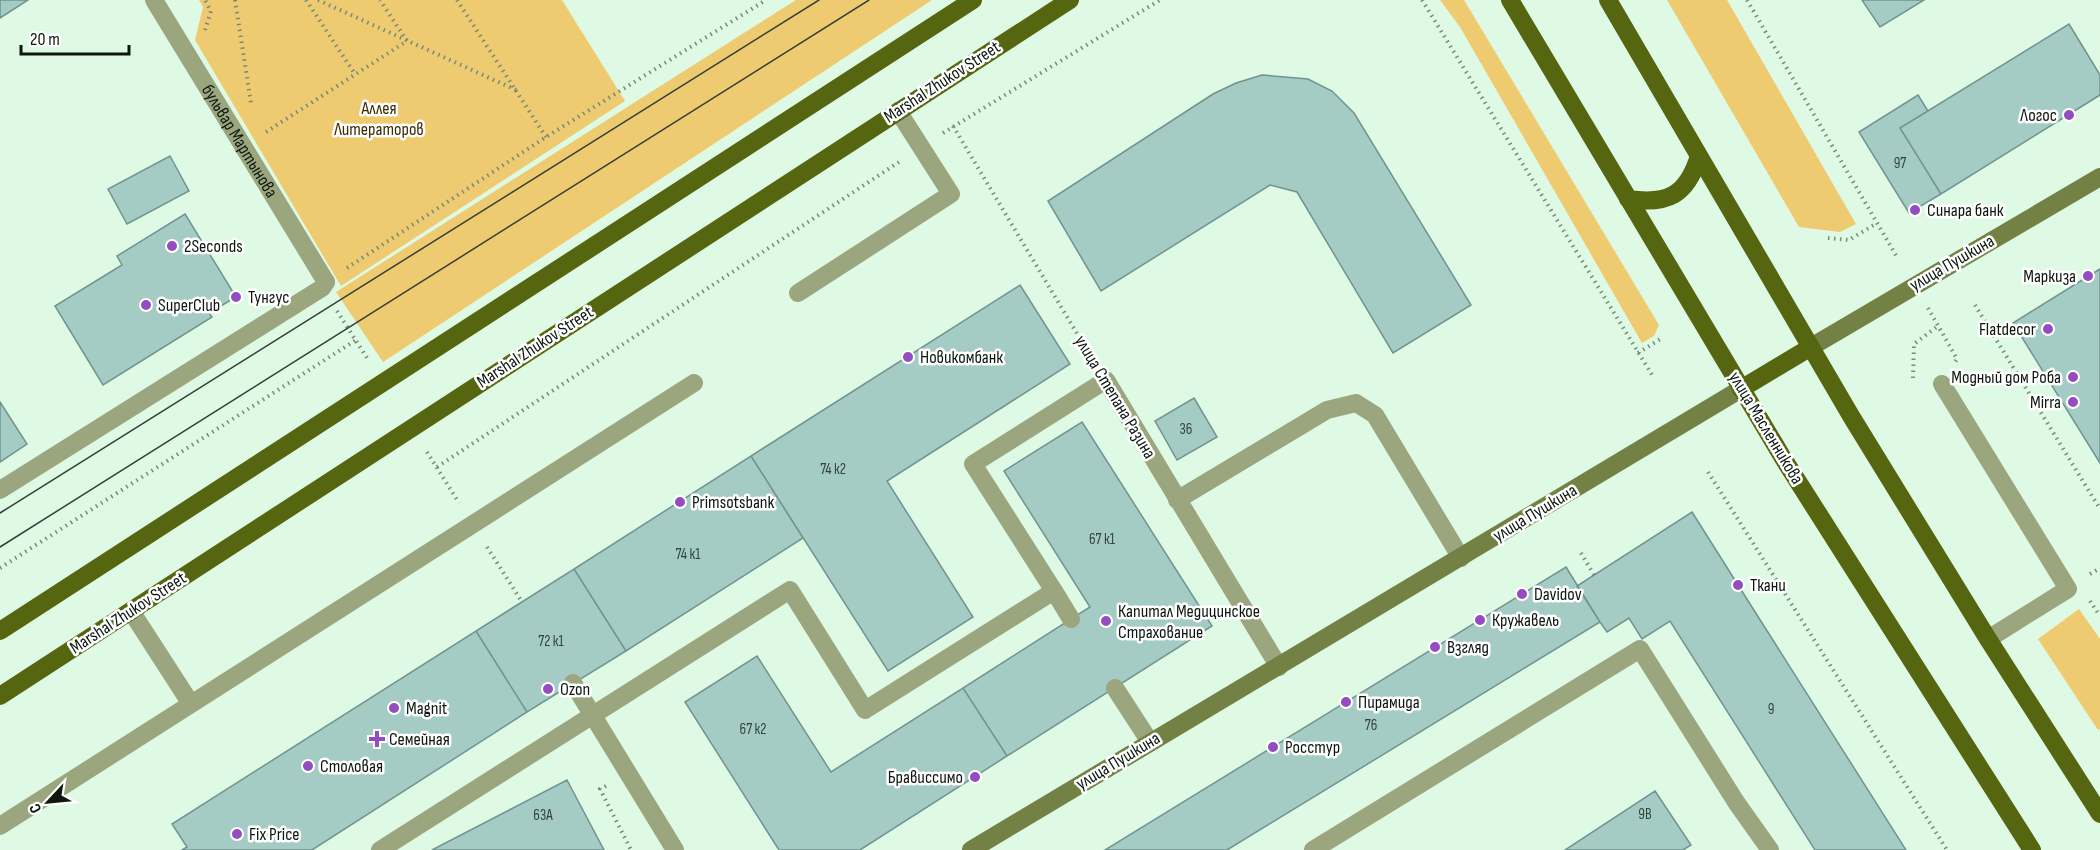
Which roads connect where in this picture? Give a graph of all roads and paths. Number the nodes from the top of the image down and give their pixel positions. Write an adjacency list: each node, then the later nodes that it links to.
1 (154, 0): 22 (street, бульвар Мартынова)
2 (235, 0): 18 (path)
3 (306, 0): 16 (path)
4 (318, 0): 15 (path)
5 (380, 0): 15 (path)
6 (457, 0): 17 (path)
7 (766, 0): 21 (path)
8 (973, 0): 58 (main road)
9 (1070, 0): 19 (main road, Marshal Zhukov Street)
10 (1160, 0): 20 (path)
11 (1422, 0): 38 (path)
12 (1510, 0): 26 (main road, улица Масленникова)
13 (1608, 0): 24 (main road)
14 (1747, 0): 27 (path)
15 (406, 41): 16 (path); 17 (path)
16 (355, 74): 22 (path)
17 (516, 90): 21 (path)
18 (251, 103)
19 (898, 111): 23 (street); 56 (main road, Marshal Zhukov Street)
20 (953, 126): 23 (path); 42 (path, улица Степана Разина)
21 (546, 137): 30 (path)
22 (242, 147): 31 (street, бульвар Мартынова)
23 (921, 148): 32 (street); 46 (path)
24 (1699, 156): 26 (main road); 37 (main road)
25 (2100, 177): 37 (street, улица Пушкина)
26 (1628, 198): 45 (main road, улица Масленникова)
27 (1877, 223): 28 (path); 29 (path)
28 (1828, 238)
29 (1897, 257)
30 (359, 260)
31 (324, 285): 36 (path); 48 (street)
32 (798, 293)
33 (1926, 305): 41 (path)
34 (1975, 305): 50 (path)
35 (1662, 338): 38 (path)
36 (356, 340): 39 (path); 53 (path)
37 (1811, 347): 45 (main road, улица Пушкина); 59 (main road)
38 (1638, 353): 40 (path)
39 (367, 358)
40 (1653, 378)
41 (1913, 378)
42 (1106, 380): 49 (street, улица Степана Разина); 55 (street)
43 (694, 383): 64 (street)
44 (1942, 384): 59 (street)
45 (1741, 389): 52 (street, улица Пушкина); 75 (main road, улица Масленникова)
46 (437, 468)
47 (1708, 472): 74 (path)
48 (0, 490)
49 (1178, 500): 52 (street); 60 (street, улица Степана Разина)
50 (2100, 509)
51 (1581, 553): 54 (path)
52 (1461, 558): 60 (street, улица Пушкина)
53 (0, 568)
54 (1594, 574)
55 (1054, 591): 57 (street); 65 (street)
56 (131, 610): 63 (main road, Marshal Zhukov Street); 64 (street)
57 (1071, 619)
58 (0, 631)
59 (1988, 639): 67 (main road)
60 (1279, 667): 66 (street, улица Пушкина)
61 (573, 683): 65 (street)
62 (1115, 688): 66 (street)
63 (0, 696)
64 (191, 705): 68 (street)
65 (593, 715): 70 (street); 71 (street)
66 (1150, 742): 72 (street, улица Пушкина)
67 (2100, 814)
68 (0, 826)
69 (1762, 847): 73 (street)
70 (380, 850)
71 (675, 850)
72 (971, 850)
73 (1313, 850)
74 (1947, 850)
75 (2032, 850)

